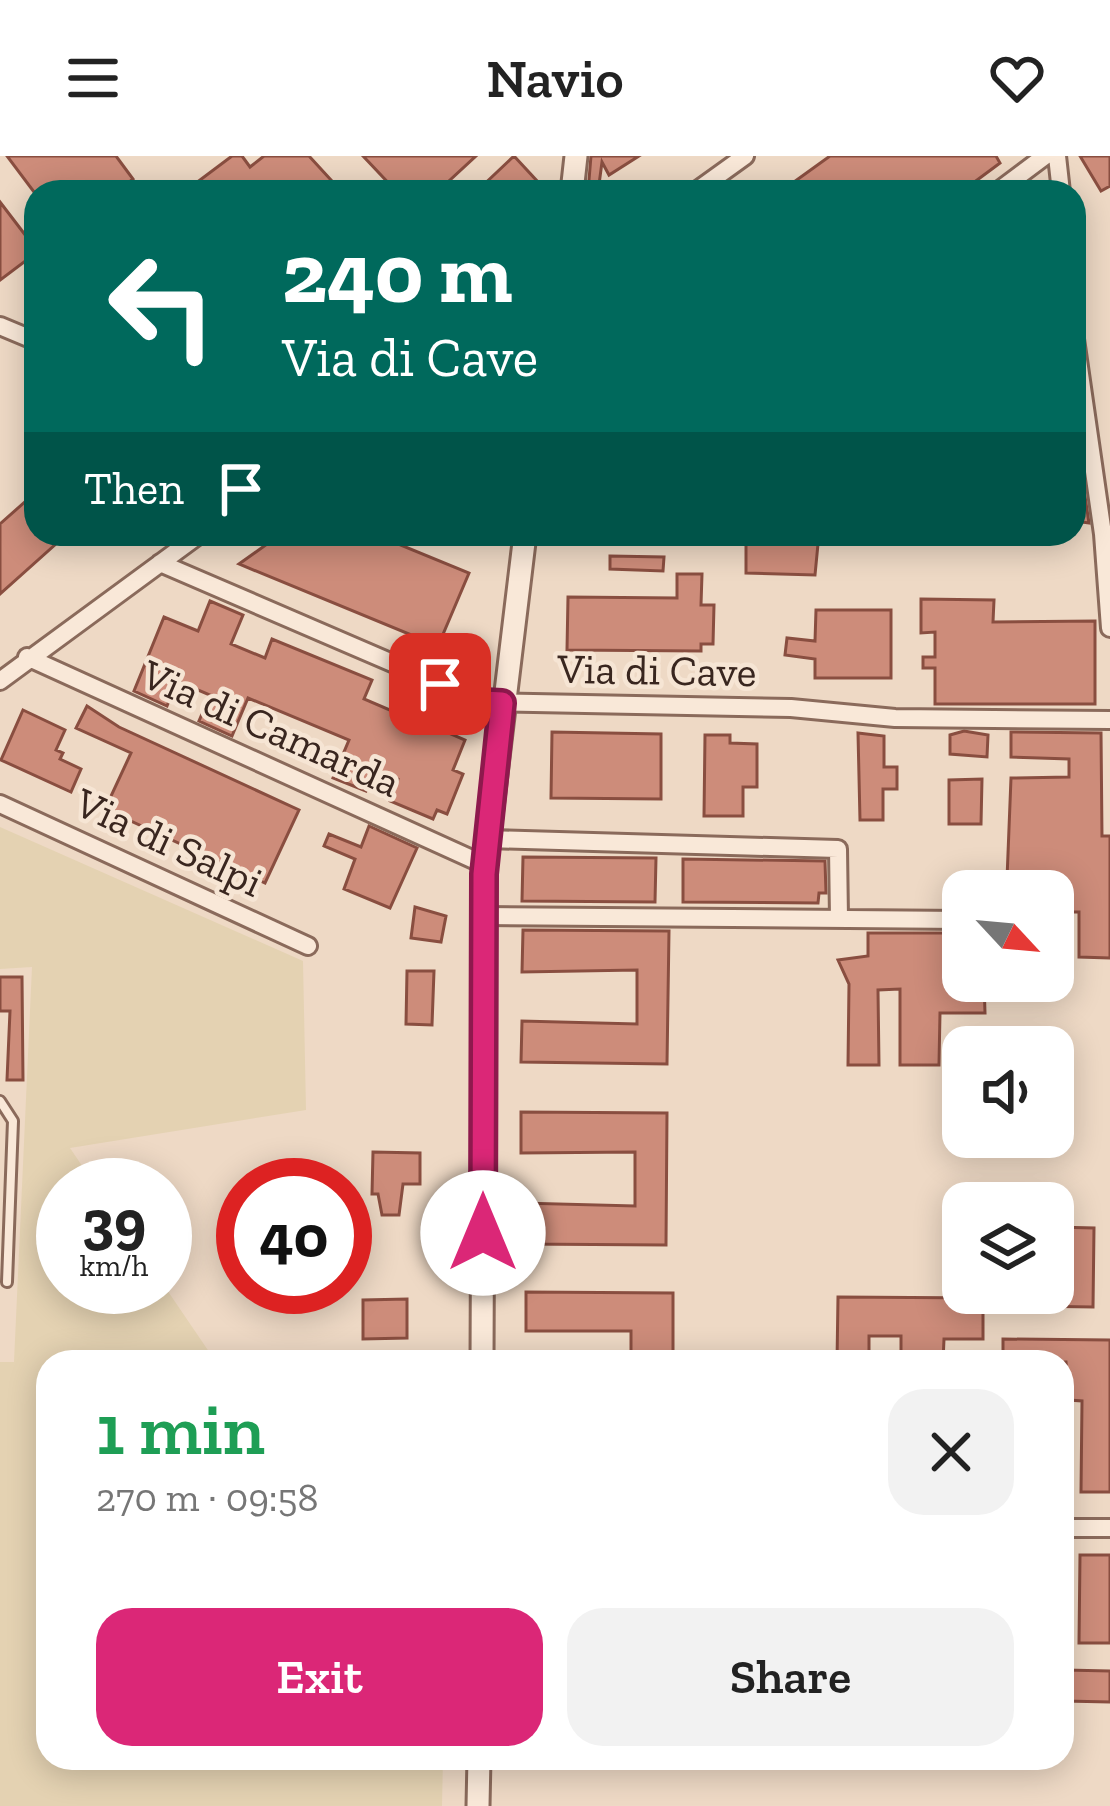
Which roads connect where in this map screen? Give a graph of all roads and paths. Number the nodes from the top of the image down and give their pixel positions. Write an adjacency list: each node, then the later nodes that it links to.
1 (745, 156): 3 (street)
2 (1045, 156): 4 (street)
3 (711, 180)
4 (1013, 180)
5 (1086, 423): 6 (street)
6 (1107, 533): 10 (street)
7 (183, 546): 9 (street)
8 (523, 546): 13 (street)
9 (160, 563): 11 (street); 13 (street, Via di Cave)
10 (1110, 628)
11 (28, 657): 12 (street); 17 (street, Via di Camarda)
12 (0, 680)
13 (502, 703): 14 (street, Via di Cave); 16 (street)
14 (1110, 720)
15 (0, 804): 21 (street, Via di Salpi)
16 (488, 839): 17 (street); 19 (street)
17 (485, 865): 18 (street)
18 (484, 916): 19 (street); 24 (street)
19 (839, 918): 20 (street)
20 (942, 920)
21 (308, 946)
22 (0, 1101): 23 (lane)
23 (7, 1282)
24 (482, 1350)
25 (1074, 1528): 26 (street)
26 (1110, 1528)
27 (479, 1770): 28 (street)
28 (478, 1806)

